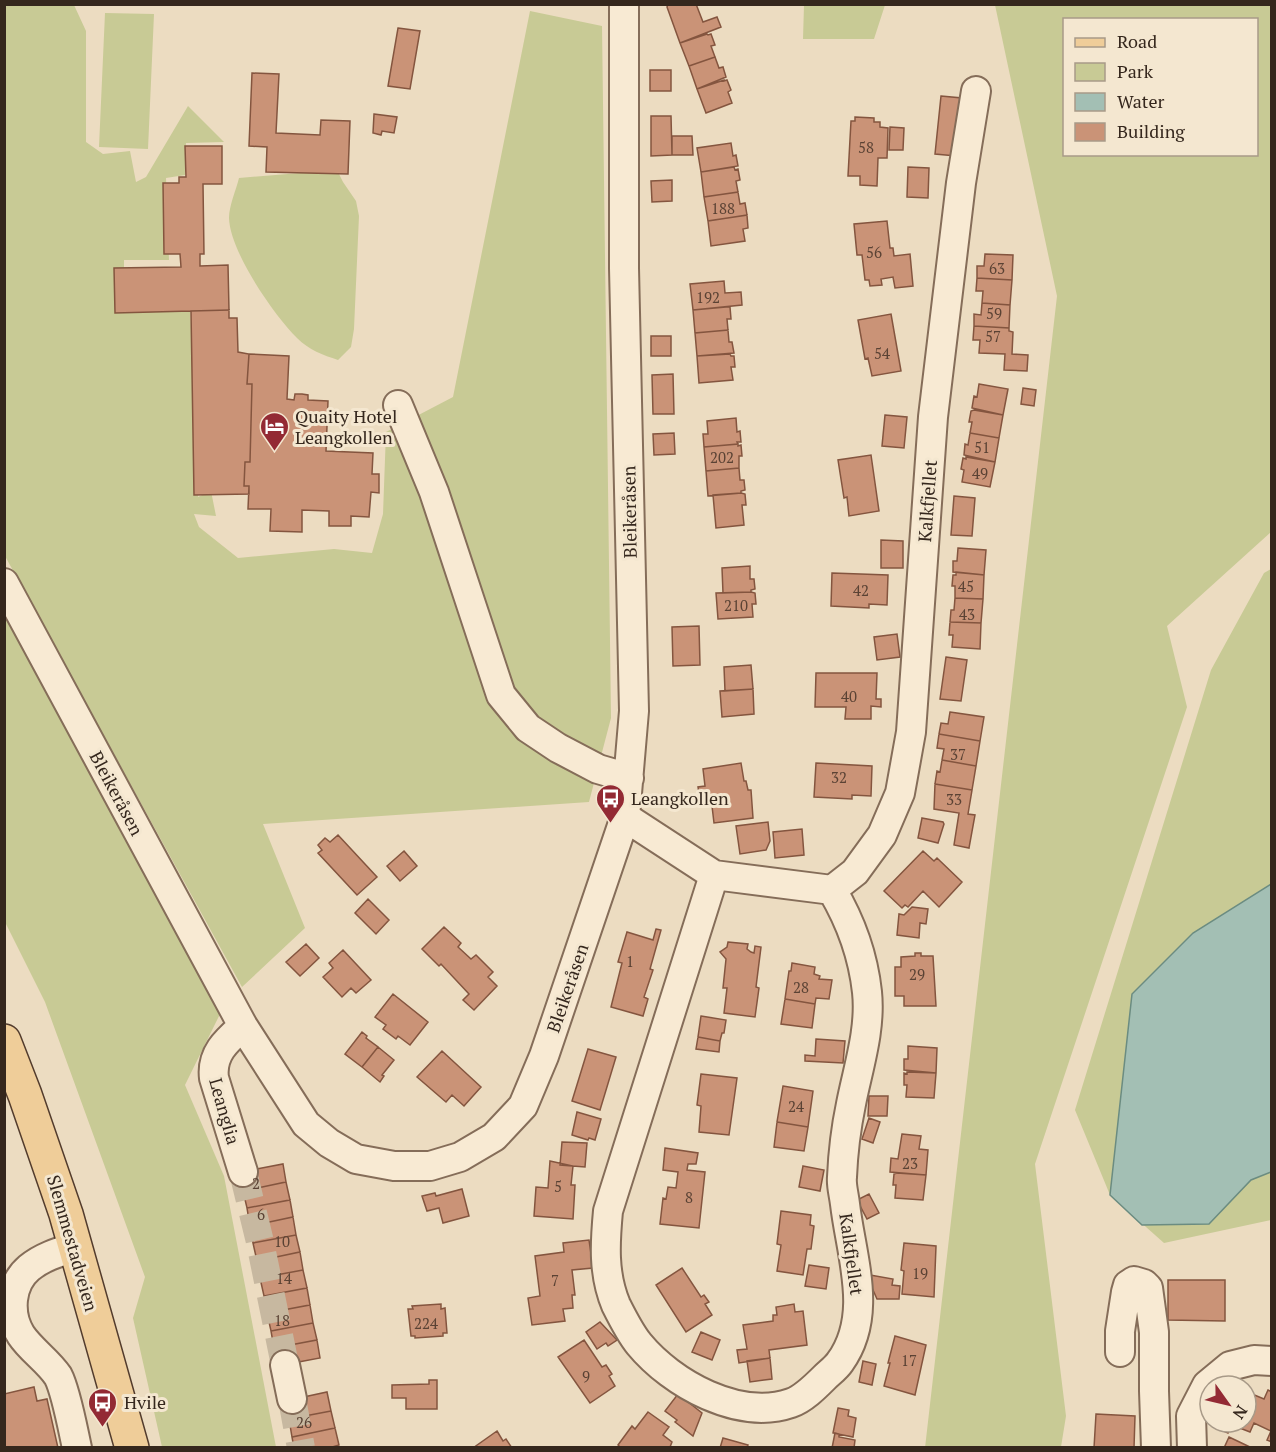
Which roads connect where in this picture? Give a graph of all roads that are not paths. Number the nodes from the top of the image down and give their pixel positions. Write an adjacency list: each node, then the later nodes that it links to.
1 (624, 4): 5 (street, Bleikeråsen)
2 (976, 91): 8 (street, Kalkfjellet)
3 (398, 405): 5 (street)
4 (4, 583): 9 (street, Bleikeråsen)
5 (629, 777): 6 (street, Bleikeråsen)
6 (625, 817): 7 (street); 9 (street, Bleikeråsen)
7 (714, 875): 8 (street); 8 (street, Kalkfjellet)
8 (832, 890)
9 (243, 1026): 11 (street, Leanglia)
10 (4, 1041): 12 (main road, Slemmestadveien)
11 (243, 1172)
12 (75, 1247): 17 (street); 18 (main road, Slemmestadveien)
13 (1120, 1352): 19 (street)
14 (1272, 1361): 20 (street)
15 (285, 1365): 16 (street)
16 (292, 1399)
17 (77, 1448)
18 (132, 1448)
19 (1156, 1448)
20 (1192, 1448)

